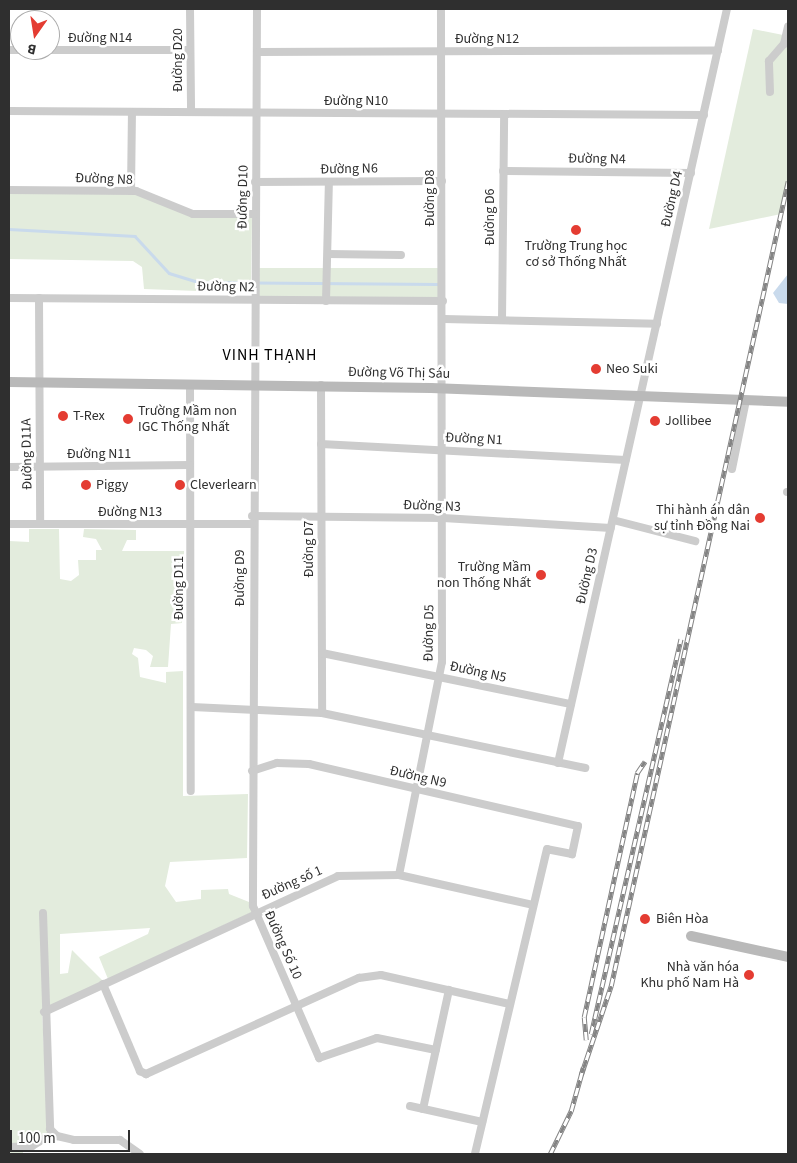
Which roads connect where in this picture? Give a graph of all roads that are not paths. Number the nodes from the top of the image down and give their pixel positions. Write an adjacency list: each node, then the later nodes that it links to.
1 (190, 9): 7 (street, Đường D20)
2 (257, 9): 9 (street, Đường D10)
3 (441, 9): 10 (street, Đường D8)
4 (727, 9): 8 (street, Đường D4)
5 (788, 26): 11 (street)
6 (9, 50): 7 (street, Đường N14)
7 (190, 50): 14 (street, Đường D20)
8 (718, 50): 10 (street, Đường N12); 18 (street, Đường D4)
9 (256, 52): 10 (street, Đường N12); 15 (street, Đường D10)
10 (442, 52): 16 (street, Đường D8)
11 (770, 92)
12 (9, 111): 13 (street, Đường N10)
13 (132, 112): 14 (street, Đường N10); 25 (street)
14 (191, 112): 15 (street, Đường N10)
15 (256, 113): 16 (street, Đường N10); 22 (street, Đường D10)
16 (442, 114): 17 (street, Đường N10); 21 (street, Đường D8)
17 (504, 114): 18 (street, Đường N10); 19 (street, Đường D6)
18 (704, 115): 20 (street, Đường D4)
19 (503, 171): 20 (street, Đường N4); 35 (street, Đường D6)
20 (690, 173): 36 (street, Đường D4)
21 (442, 180): 23 (street, Đường N6); 33 (street, Đường D8)
22 (255, 182): 23 (street, Đường N6); 26 (street, Đường D10)
23 (329, 182): 27 (street)
24 (9, 190): 25 (street, Đường N8)
25 (131, 191): 26 (street, Đường N8)
26 (255, 214): 31 (street, Đường D10)
27 (328, 254): 28 (street); 32 (street)
28 (401, 255)
29 (9, 298): 30 (street, Đường N2)
30 (39, 298): 31 (street, Đường N2); 38 (street, Đường D11A)
31 (254, 300): 32 (street, Đường N2); 40 (street, Đường D10)
32 (326, 301): 33 (street, Đường N2)
33 (443, 301): 34 (street, Đường D8)
34 (444, 318): 35 (street); 42 (street, Đường D8)
35 (502, 320): 36 (street)
36 (657, 324): 43 (street, Đường D4)
37 (9, 382): 38 (main road, Đường Võ Thị Sáu)
38 (39, 383): 39 (main road, Đường Võ Thị Sáu); 51 (street, Đường D11A)
39 (190, 384): 40 (main road, Đường Võ Thị Sáu); 50 (street, Đường D11)
40 (252, 385): 41 (main road, Đường Võ Thị Sáu); 55 (street, Đường D9)
41 (320, 385): 42 (main road, Đường Võ Thị Sáu); 46 (street, Đường D7)
42 (444, 388): 43 (main road, Đường Võ Thị Sáu); 47 (street, Đường D5)
43 (641, 394): 44 (main road, Đường Võ Thị Sáu); 48 (street, Đường D3)
44 (746, 400): 45 (main road, Đường Võ Thị Sáu); 52 (street)
45 (788, 402)
46 (321, 444): 47 (street, Đường N1); 53 (street, Đường D7)
47 (443, 450): 48 (street, Đường N1); 54 (street, Đường D5)
48 (626, 460): 59 (street, Đường D3)
49 (9, 466): 51 (street, Đường N11)
50 (190, 466): 51 (street, Đường N11); 58 (street, Đường D11)
51 (40, 467): 57 (street, Đường D11A)
52 (732, 468)
53 (321, 516): 54 (street, Đường N3); 55 (street, Đường N3); 61 (street, Đường D7)
54 (443, 518): 59 (street, Đường N3); 62 (street, Đường D5)
55 (252, 520): 58 (street, Đường N13); 65 (street, Đường D9)
56 (9, 524): 57 (street, Đường N13)
57 (40, 524): 58 (street, Đường N13)
58 (191, 524): 64 (street, Đường D11)
59 (612, 524): 60 (street, Đường N3); 63 (street, Đường D3)
60 (696, 541)
61 (322, 653): 62 (street, Đường N5); 66 (street, Đường D7)
62 (440, 677): 63 (street, Đường N5); 67 (street, Đường D5)
63 (571, 704): 68 (street, Đường D3)
64 (192, 707): 65 (street); 72 (street, Đường D11)
65 (253, 709): 66 (street); 70 (street, Đường D9)
66 (322, 713): 67 (street)
67 (430, 735): 68 (street); 71 (street, Đường D5)
68 (558, 763): 69 (street)
69 (585, 768)
70 (252, 771): 71 (street, Đường N9); 76 (street, Đường Số 10)
71 (417, 790): 73 (street, Đường D5); 74 (street, Đường N9)
72 (191, 792)
73 (399, 874): 74 (street, Đường số 1); 76 (street, Đường số 1)
74 (533, 905): 81 (street)
75 (42, 913): 83 (street)
76 (255, 913): 79 (street, Đường số 1); 82 (street, Đường Số 10)
77 (691, 936): 78 (main road)
78 (788, 957)
79 (103, 984): 82 (street); 83 (street, Đường số 1)
80 (450, 990): 81 (street); 82 (street); 84 (street)
81 (510, 1004): 87 (street)
82 (296, 1006): 84 (street, Đường Số 10)
83 (44, 1012): 88 (street)
84 (436, 1050): 86 (street)
85 (410, 1106): 86 (street)
86 (423, 1109): 87 (street)
87 (482, 1122): 91 (street)
88 (52, 1134): 89 (street); 90 (street)
89 (9, 1147)
90 (140, 1154)
91 (475, 1154)

